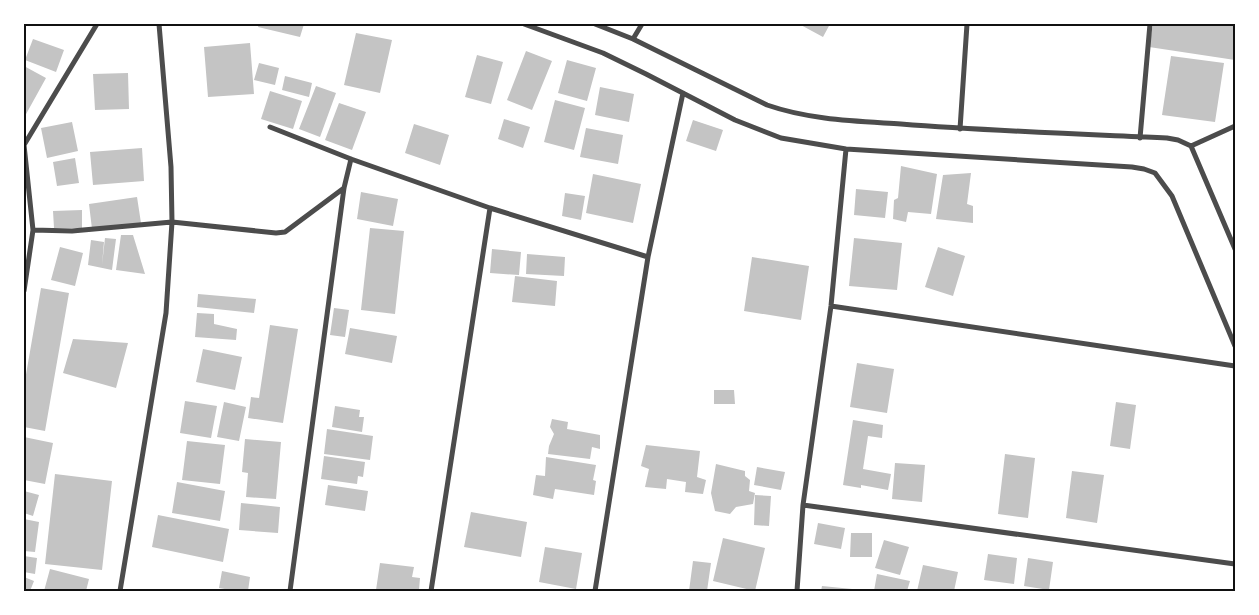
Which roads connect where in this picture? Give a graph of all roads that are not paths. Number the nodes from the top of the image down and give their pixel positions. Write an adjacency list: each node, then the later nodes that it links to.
1 (96, 24): 14 (street)
2 (159, 24): 20 (street)
3 (524, 24): 9 (street)
4 (595, 24): 8 (street)
5 (642, 24): 8 (street)
6 (967, 24): 12 (street)
7 (1150, 24): 13 (street)
8 (634, 39): 12 (street)
9 (683, 93): 16 (street); 25 (street)
10 (1235, 126): 15 (street)
11 (270, 127): 17 (street)
12 (960, 129): 13 (street)
13 (1140, 138): 15 (street)
14 (24, 145): 21 (street)
15 (1191, 146): 24 (street)
16 (846, 149): 27 (street); 28 (street)
17 (351, 159): 18 (street); 19 (street)
18 (344, 188): 20 (street); 33 (street)
19 (490, 208): 25 (street); 34 (street)
20 (172, 222): 21 (street); 32 (street)
21 (33, 230): 23 (street)
22 (24, 244): 23 (street)
23 (31, 244): 26 (street)
24 (1235, 248)
25 (648, 257): 35 (street)
26 (24, 291)
27 (831, 306): 29 (street); 30 (street)
28 (1235, 346)
29 (1235, 366)
30 (802, 504): 31 (street); 36 (street)
31 (1235, 564)
32 (120, 591)
33 (290, 591)
34 (431, 591)
35 (595, 591)
36 (797, 591)

